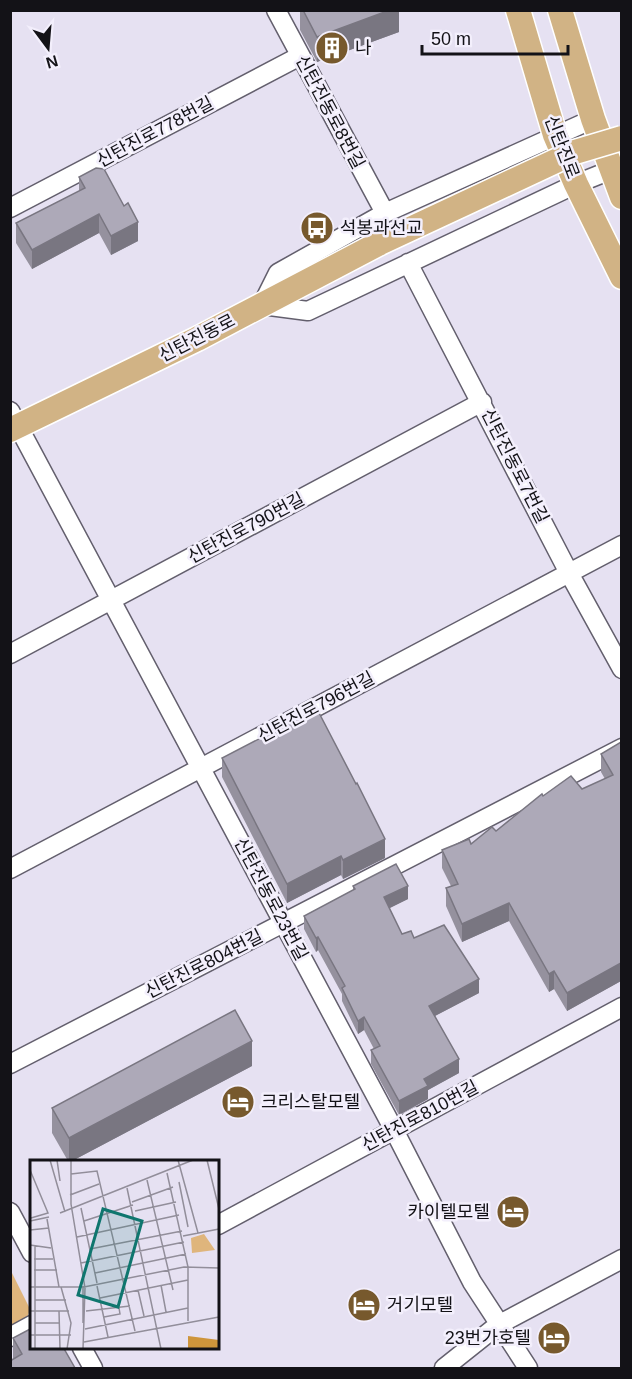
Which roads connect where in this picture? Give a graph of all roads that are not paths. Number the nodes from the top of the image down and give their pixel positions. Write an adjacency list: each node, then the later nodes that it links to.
1 (276, 10): 4 (street, 신탄진동로8번길)
2 (518, 10): 6 (main road, 신탄진로)
3 (560, 10): 5 (main road)
4 (300, 56): 11 (street, 신탄진로778번길); 12 (street, 신탄진동로8번길)
5 (593, 119): 6 (street); 8 (main road)
6 (555, 135): 9 (main road, 신탄진로); 12 (street)
7 (621, 138): 15 (main road, 신탄진동로, bridge)
8 (611, 170): 9 (street); 10 (main road)
9 (576, 184): 13 (street); 14 (main road, 신탄진로)
10 (621, 197)
11 (10, 208)
12 (385, 213): 15 (street)
13 (408, 263): 15 (street); 16 (street, 신탄진동로7번길)
14 (621, 277)
15 (262, 305): 17 (main road, 신탄진동로)
16 (482, 402): 19 (street, 신탄진동로7번길); 20 (street, 신탄진로790번길)
17 (13, 422): 20 (street, 신탄진동로23번길)
18 (621, 545): 19 (street, 신탄진로796번길)
19 (569, 573): 22 (street, 신탄진동로7번길); 24 (street, 신탄진로796번길)
20 (110, 601): 21 (street, 신탄진로790번길); 24 (street, 신탄진동로23번길)
21 (10, 654)
22 (621, 669)
23 (621, 748): 26 (street, 신탄진로804번길)
24 (201, 767): 25 (street, 신탄진로796번길); 26 (street, 신탄진동로23번길)
25 (10, 869)
26 (284, 923): 28 (street, 신탄진로804번길); 29 (street, 신탄진동로23번길)
27 (621, 1007): 29 (street, 신탄진로810번길)
28 (10, 1065)
29 (394, 1130): 31 (street, 신탄진로810번길); 34 (street, 신탄진동로23번길)
30 (10, 1212): 32 (street)
31 (219, 1224)
32 (30, 1249)
33 (621, 1259): 34 (street)
34 (498, 1325): 39 (street); 40 (street, 신탄진동로23번길)
35 (30, 1326): 36 (street)
36 (10, 1337)
37 (83, 1349): 38 (street)
38 (93, 1368)
39 (444, 1368)
40 (528, 1368)

